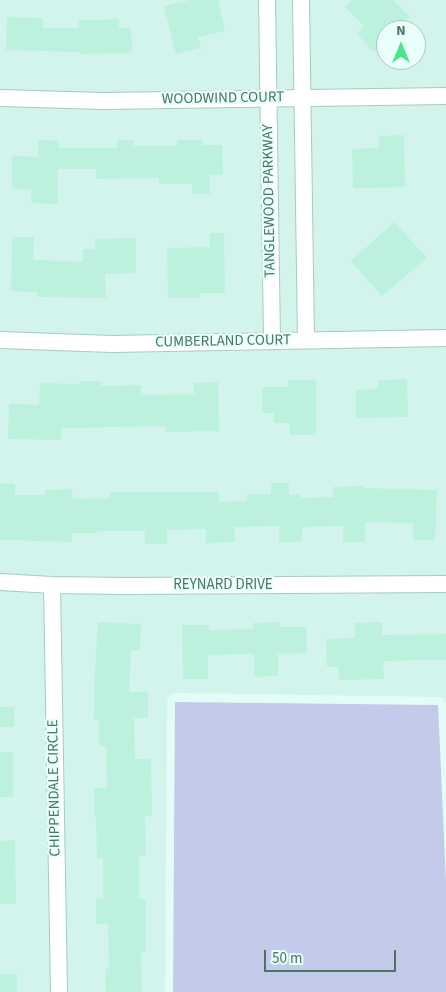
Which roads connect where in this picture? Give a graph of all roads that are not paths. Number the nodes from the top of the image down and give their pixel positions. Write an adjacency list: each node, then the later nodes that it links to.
1 (268, 0): 5 (street, TANGLEWOOD PARKWAY)
2 (301, 0): 6 (street)
3 (446, 96): 6 (street, WOODWIND COURT)
4 (0, 98): 5 (street, WOODWIND COURT)
5 (268, 98): 6 (street, WOODWIND COURT); 10 (street, TANGLEWOOD PARKWAY)
6 (303, 99): 9 (street)
7 (446, 338): 9 (street, CUMBERLAND COURT)
8 (0, 340): 10 (street, CUMBERLAND COURT)
9 (306, 340): 10 (street, CUMBERLAND COURT)
10 (272, 341)
11 (0, 582): 13 (street, REYNARD DRIVE)
12 (446, 584): 13 (street, REYNARD DRIVE)
13 (52, 585): 14 (street, CHIPPENDALE CIRCLE)
14 (59, 992)

